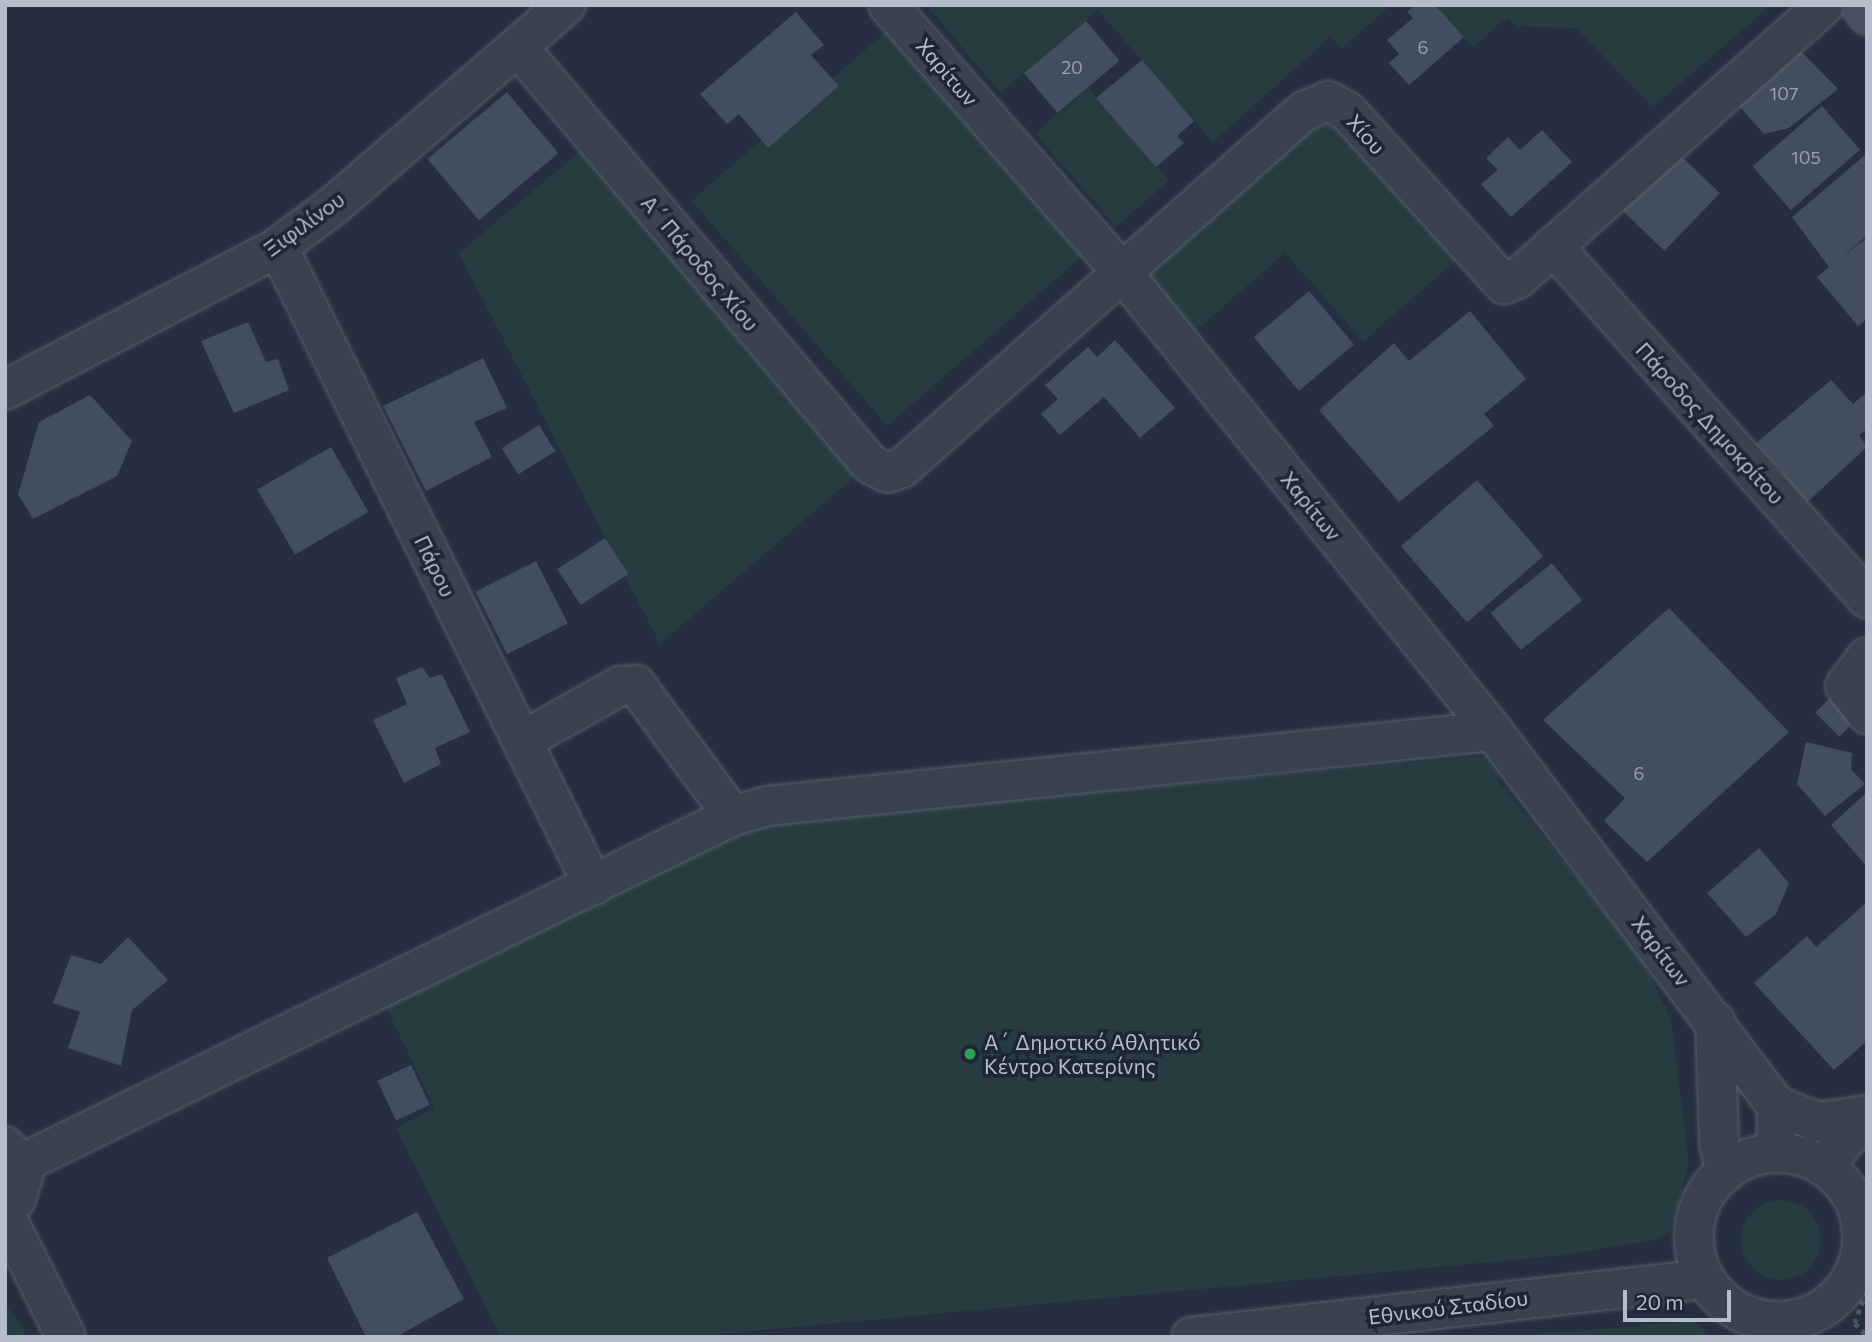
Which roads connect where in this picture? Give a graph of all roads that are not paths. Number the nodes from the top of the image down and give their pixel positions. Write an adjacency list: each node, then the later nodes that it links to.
1 (566, 5): 6 (street, Ξιφιλίνου)
2 (888, 5): 9 (street, Χαρίτων)
3 (1824, 5): 7 (street, Χίου)
4 (1860, 5): 5 (main road)
5 (1867, 15)
6 (518, 47): 8 (street, Ξιφιλίνου); 11 (street, Α΄ Πάροδος Χίου)
7 (1553, 246): 9 (street, Χίου); 12 (street, Πάροδος Δημοκρίτου)
8 (278, 247): 10 (street, Ξιφιλίνου); 16 (street, Πάρου)
9 (1123, 273): 11 (street, Χίου); 15 (street, Χαρίτων)
10 (5, 390)
11 (888, 473)
12 (1867, 600)
13 (1867, 657): 14 (street)
14 (1867, 714)
15 (1493, 731): 17 (street); 19 (street, Χαρίτων)
16 (522, 741): 17 (street); 18 (street, Πάρου)
17 (733, 816): 18 (street)
18 (593, 885): 23 (street)
19 (1715, 1021): 20 (street, Χαρίτων); 25 (street)
20 (1777, 1106): 21 (street); 22 (street)
21 (1867, 1115): 24 (street)
22 (1776, 1153): 24 (street); 25 (street)
23 (13, 1155): 26 (street)
24 (1823, 1166): 29 (street)
25 (1726, 1172): 28 (street)
26 (5, 1207)
27 (5, 1215): 31 (street)
28 (1705, 1279): 30 (street); 32 (street, Εθνικού Σταδίου)
29 (1862, 1284): 30 (street)
30 (1790, 1329)
31 (66, 1337)
32 (1191, 1337)

